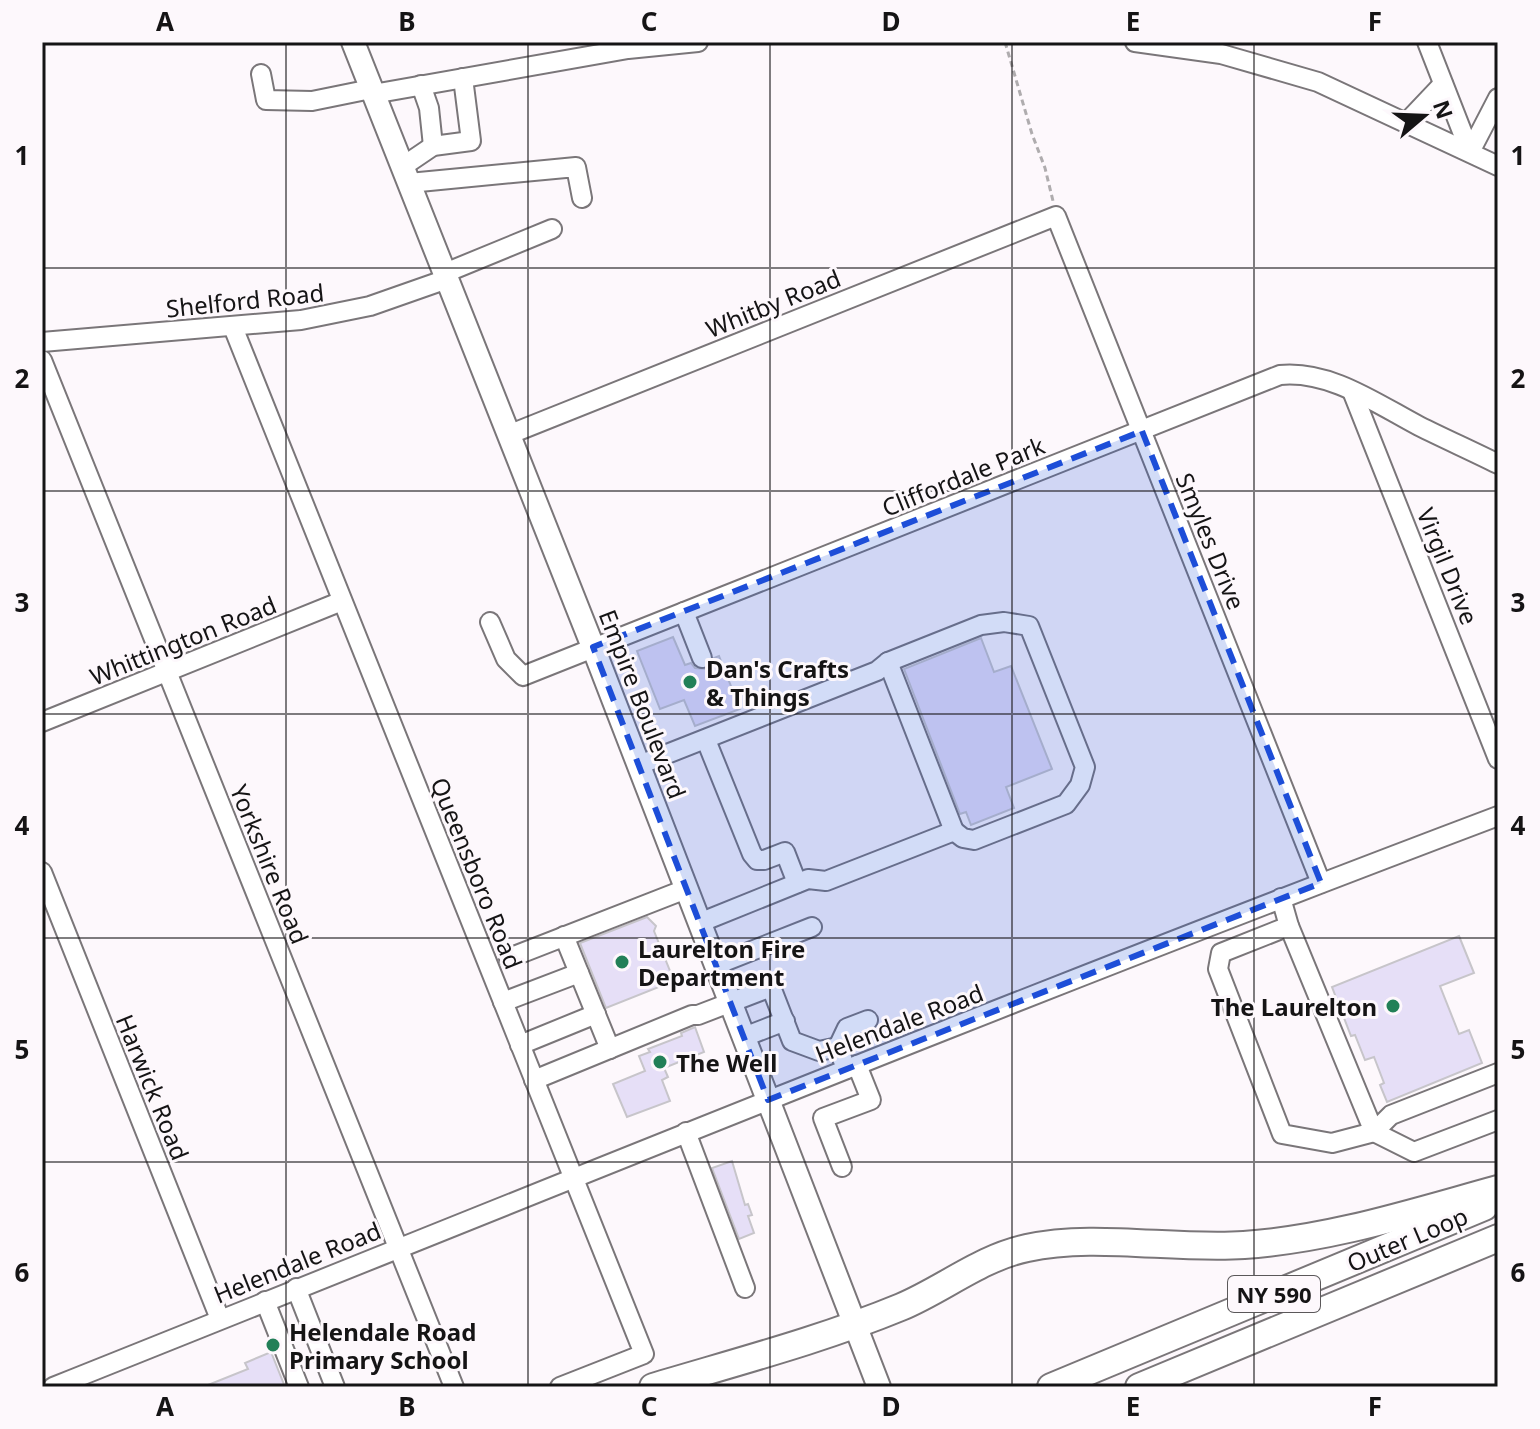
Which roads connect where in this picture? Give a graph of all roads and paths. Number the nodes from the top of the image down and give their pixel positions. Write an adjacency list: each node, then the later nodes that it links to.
1 (353, 42): 12 (main road, Empire Boulevard)
2 (698, 42): 6 (street)
3 (1005, 42): 20 (path)
4 (1135, 42): 7 (street)
5 (1427, 42): 10 (street)
6 (626, 46): 9 (street)
7 (1218, 48): 14 (street)
8 (261, 74): 12 (street)
9 (463, 78): 11 (street); 15 (street)
10 (1443, 84): 14 (street); 16 (street)
11 (421, 85): 12 (street); 15 (street)
12 (372, 91): 18 (main road, Empire Boulevard)
13 (1498, 98): 16 (street)
14 (1407, 122): 16 (street)
15 (433, 146): 18 (street)
16 (1470, 152): 17 (street)
17 (1498, 166)
18 (406, 175): 19 (street); 22 (main road, Empire Boulevard)
19 (582, 198)
20 (1056, 216): 27 (street, Smyles Drive); 28 (street, Whitby Road)
21 (552, 229): 22 (street, Shelford Road)
22 (446, 276): 23 (street, Shelford Road); 28 (main road, Empire Boulevard)
23 (233, 327): 24 (street, Shelford Road); 30 (street, Queensboro Road)
24 (42, 342)
25 (42, 360): 36 (street, Yorkshire Road)
26 (1352, 391): 27 (street, Cliffordale Park); 29 (street, Cliffordale Park); 39 (street, Virgil Drive)
27 (1142, 431): 31 (street, Cliffordale Park); 45 (street, Smyles Drive)
28 (508, 435): 33 (main road, Empire Boulevard)
29 (1498, 464)
30 (342, 601): 36 (street, Whittington Road); 55 (street, Queensboro Road)
31 (684, 612): 33 (street, Cliffordale Park); 34 (street)
32 (490, 622): 33 (street, Cliffordale Park)
33 (593, 647): 40 (main road, Empire Boulevard)
34 (702, 658)
35 (888, 662): 38 (street); 42 (street); 42 (street)
36 (167, 672): 37 (street, Whittington Road); 76 (street, Yorkshire Road)
37 (42, 722)
38 (706, 740): 40 (street); 44 (street)
39 (1498, 759)
40 (639, 765): 46 (main road, Empire Boulevard)
41 (1498, 816): 45 (street, Helendale Road)
42 (954, 831): 44 (street)
43 (42, 872): 80 (street, Harwick Road)
44 (797, 883): 48 (street)
45 (1321, 883): 47 (street, Helendale Road)
46 (686, 889): 48 (main road, Empire Boulevard); 51 (street)
47 (1281, 898): 49 (street); 64 (street, Helendale Road)
48 (699, 923): 53 (main road, Empire Boulevard)
49 (1289, 926): 70 (street); 70 (street)
50 (812, 927): 53 (street)
51 (564, 936): 52 (street); 54 (street)
52 (509, 958)
53 (716, 965): 56 (main road, Empire Boulevard)
54 (579, 973): 55 (street); 57 (street)
55 (503, 1002): 61 (street, Queensboro Road)
56 (730, 1002): 59 (street); 60 (main road, Empire Boulevard); 63 (street)
57 (596, 1014): 61 (street); 63 (street)
58 (868, 1020): 62 (street)
59 (785, 1021): 60 (street); 62 (street)
60 (744, 1037): 67 (main road, Empire Boulevard)
61 (520, 1045): 66 (street, Queensboro Road)
62 (838, 1047): 64 (street)
63 (610, 1049): 66 (street)
64 (852, 1067): 67 (street, Helendale Road); 71 (street)
65 (1498, 1073): 70 (street)
66 (534, 1080): 72 (street, Queensboro Road)
67 (768, 1100): 69 (street, Helendale Road); 81 (main road, Empire Boulevard)
68 (1498, 1120): 70 (street)
69 (686, 1132): 72 (street, Helendale Road); 78 (street)
70 (1374, 1132)
71 (842, 1167)
72 (573, 1177): 76 (street, Helendale Road); 87 (street, Queensboro Road)
73 (1498, 1189): 81 (highway)
74 (1498, 1201): 90 (highway, Outer Loop / NY 590)
75 (1498, 1238): 91 (highway, Outer Loop / NY 590)
76 (398, 1247): 77 (street, Helendale Road); 86 (street, Yorkshire Road)
77 (296, 1288): 79 (street, Helendale Road); 85 (street)
78 (745, 1288)
79 (265, 1301): 80 (street, Helendale Road); 84 (street)
80 (220, 1319): 83 (street, Helendale Road)
81 (854, 1324): 88 (highway); 89 (main road, Empire Boulevard)
82 (42, 1373): 83 (street)
83 (50, 1387)
84 (299, 1387)
85 (335, 1387)
86 (454, 1387)
87 (560, 1387)
88 (653, 1387)
89 (879, 1387)
90 (1051, 1387)
91 (1139, 1387)

